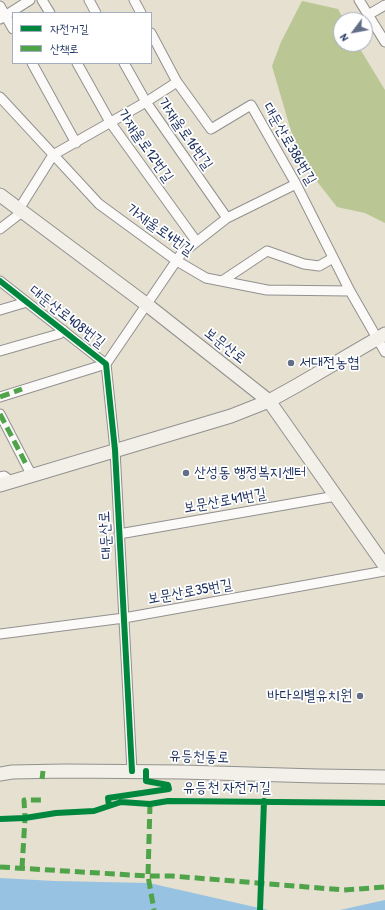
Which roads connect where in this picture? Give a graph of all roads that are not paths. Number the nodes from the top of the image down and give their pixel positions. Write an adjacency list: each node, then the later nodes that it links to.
1 (30, 0): 13 (street)
2 (42, 0): 8 (street)
3 (89, 0): 9 (street)
4 (134, 0): 10 (street)
5 (358, 0): 11 (street)
6 (385, 5): 12 (street)
7 (0, 6): 13 (street)
8 (49, 12)
9 (95, 12)
10 (140, 12)
11 (366, 12)
12 (373, 12)
13 (3, 17): 15 (street)
14 (373, 23): 17 (street)
15 (12, 28)
16 (152, 35): 21 (street, 대둔산로386번길)
17 (385, 42)
18 (33, 64): 25 (street)
19 (78, 64): 24 (street, 가재울로12번길)
20 (125, 64): 23 (street, 가재울로16번길)
21 (177, 82): 23 (street); 27 (street, 대둔산로386번길)
22 (0, 97): 26 (street, 가재울로4번길)
23 (146, 102): 24 (street); 30 (street, 가재울로16번길)
24 (110, 122): 25 (street); 32 (street, 가재울로12번길)
25 (76, 143): 26 (street)
26 (53, 155): 29 (street); 34 (street, 가재울로4번길)
27 (296, 184): 30 (street); 33 (street, 대둔산로386번길)
28 (0, 195): 29 (main road, 보문산로)
29 (21, 210): 31 (street); 39 (main road, 보문산로)
30 (227, 218): 32 (street)
31 (0, 229)
32 (196, 241): 34 (street)
33 (333, 258): 35 (street); 37 (street, 대둔산로386번길)
34 (177, 260): 35 (street, 가재울로4번길); 39 (street)
35 (222, 280): 37 (street, 가재울로4번길)
36 (0, 281): 38 (street, 대둔산로408번길)
37 (350, 291): 42 (street, 대둔산로386번길)
38 (26, 302): 40 (street, 대둔산로408번길); 41 (street, 대둔산로408번길)
39 (146, 304): 45 (street); 47 (main road, 보문산로)
40 (0, 310)
41 (63, 330): 43 (street, 대둔산로408번길); 45 (street, 대둔산로408번길)
42 (381, 336): 44 (street, 대둔산로386번길); 47 (main road)
43 (0, 352)
44 (385, 352)
45 (106, 364): 46 (street); 49 (street, 대둔산로408번길)
46 (0, 397)
47 (269, 401): 49 (main road); 52 (main road, 보문산로)
48 (0, 414): 50 (street)
49 (114, 450): 50 (main road); 53 (street, 대둔산로)
50 (32, 476): 51 (main road)
51 (4, 481)
52 (336, 496): 53 (street, 보문산로41번길); 54 (main road, 보문산로)
53 (119, 534): 56 (street, 대둔산로)
54 (385, 566)
55 (385, 571): 56 (street, 보문산로35번길)
56 (124, 618): 57 (street, 보문산로35번길); 58 (street, 대둔산로)
57 (0, 634)
58 (132, 771): 59 (main road, 유등천동로); 60 (main road, 유등천동로)
59 (4, 772)
60 (385, 777)

